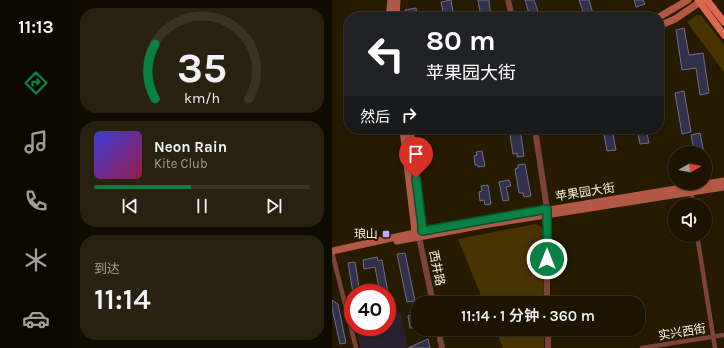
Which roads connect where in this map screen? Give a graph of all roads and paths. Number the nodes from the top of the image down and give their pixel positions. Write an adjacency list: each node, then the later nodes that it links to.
1 (391, 0): 6 (main road)
2 (397, 0): 7 (main road)
3 (508, 0): 8 (street)
4 (688, 0): 9 (main road)
5 (702, 1): 10 (main road); 11 (main road); 12 (main road)
6 (390, 12)
7 (396, 12)
8 (511, 12)
9 (664, 14)
10 (724, 22)
11 (664, 24)
12 (724, 35)
13 (404, 134): 21 (main road)
14 (411, 134): 21 (main road)
15 (536, 134): 20 (street)
16 (724, 181): 20 (main road, 苹果园大街)
17 (724, 187): 18 (main road, 苹果园大街)
18 (691, 192): 19 (street); 20 (main road, 苹果园大街)
19 (692, 198)
20 (547, 212): 21 (main road, 苹果园大街); 25 (street)
21 (419, 233): 23 (main road, 苹果园大街); 24 (street, 西井路)
22 (699, 242): 29 (street)
23 (332, 253): 30 (street)
24 (432, 296)
25 (547, 296)
26 (724, 335): 29 (street, 实兴西街)
27 (439, 336): 31 (street)
28 (548, 336): 32 (street)
29 (713, 336): 33 (street, 实兴西街); 34 (street)
30 (356, 348)
31 (442, 348)
32 (548, 348)
33 (642, 348)
34 (715, 348)

